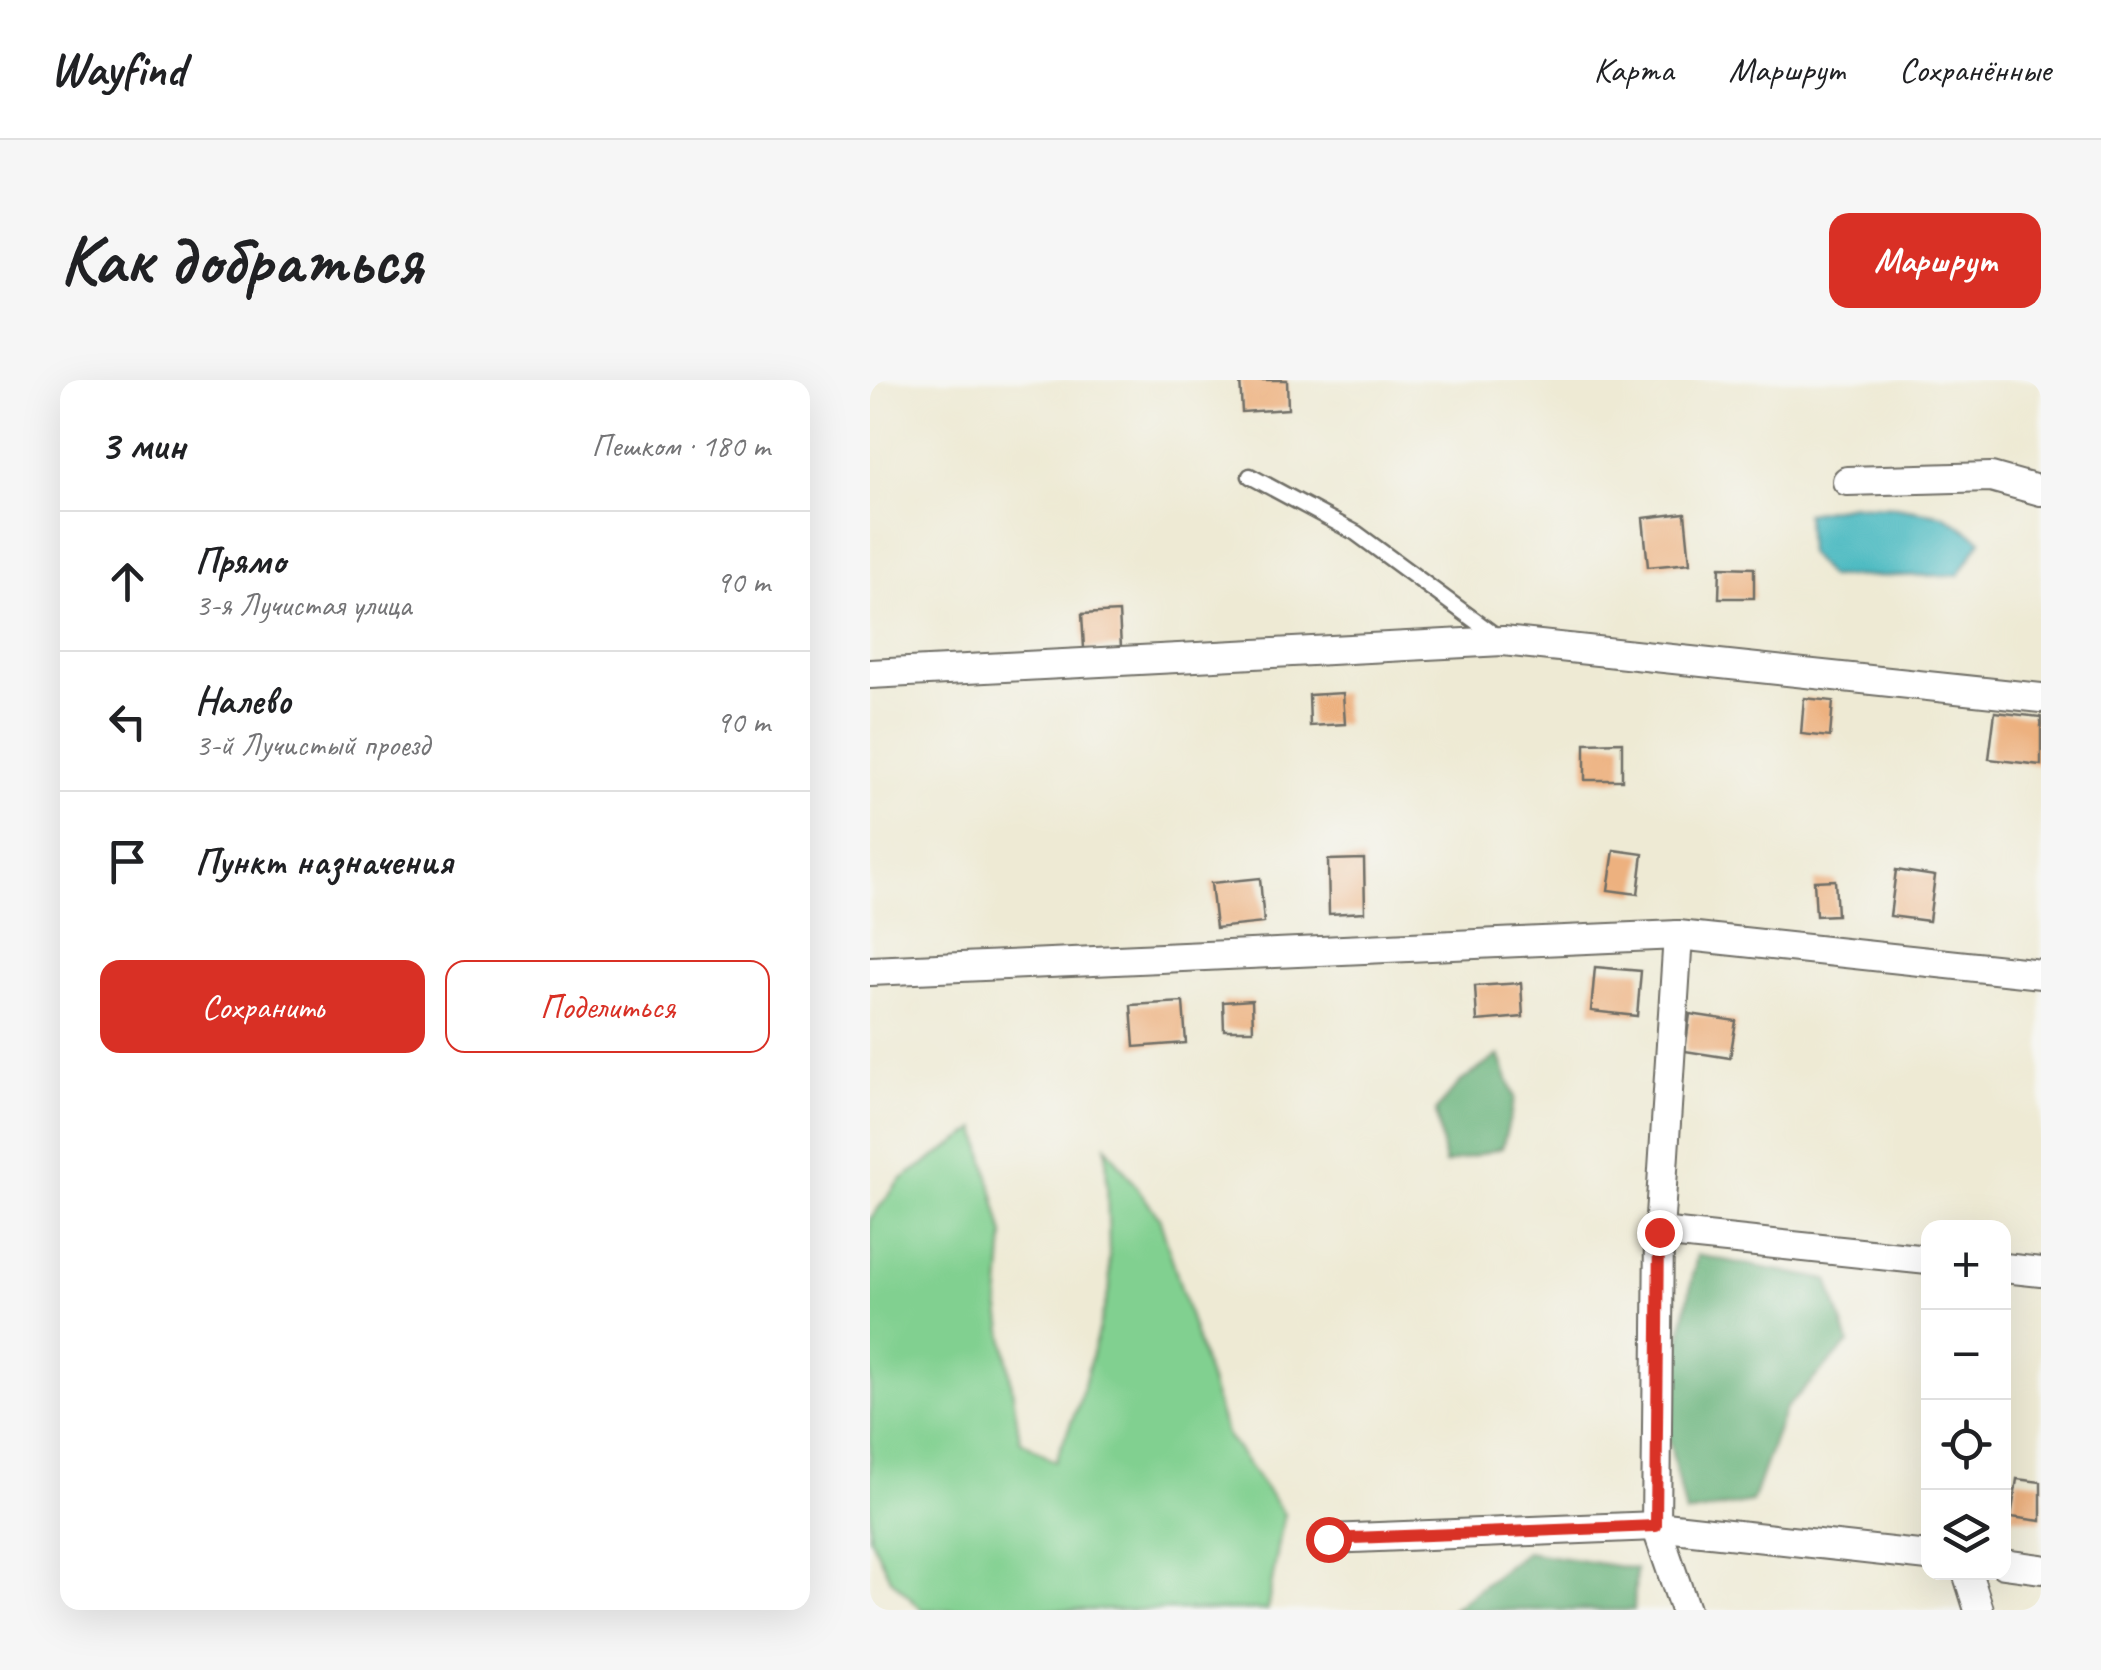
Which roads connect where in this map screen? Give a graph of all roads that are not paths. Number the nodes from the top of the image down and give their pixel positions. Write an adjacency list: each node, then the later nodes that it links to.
1 (1250, 476): 4 (lane)
2 (1847, 481): 3 (street)
3 (2041, 491)
4 (1503, 641): 5 (street); 6 (street)
5 (870, 674)
6 (2041, 698)
7 (1678, 936): 8 (street); 9 (street); 10 (street)
8 (870, 971)
9 (2041, 974)
10 (1659, 1232): 11 (street); 14 (street)
11 (1921, 1259)
12 (2011, 1269): 13 (street)
13 (2041, 1272)
14 (1656, 1526): 15 (street); 16 (street); 20 (street)
15 (1328, 1539)
16 (1921, 1555)
17 (2011, 1565): 18 (street)
18 (2041, 1569)
19 (1970, 1580): 21 (street)
20 (1685, 1610)
21 (1979, 1610)

